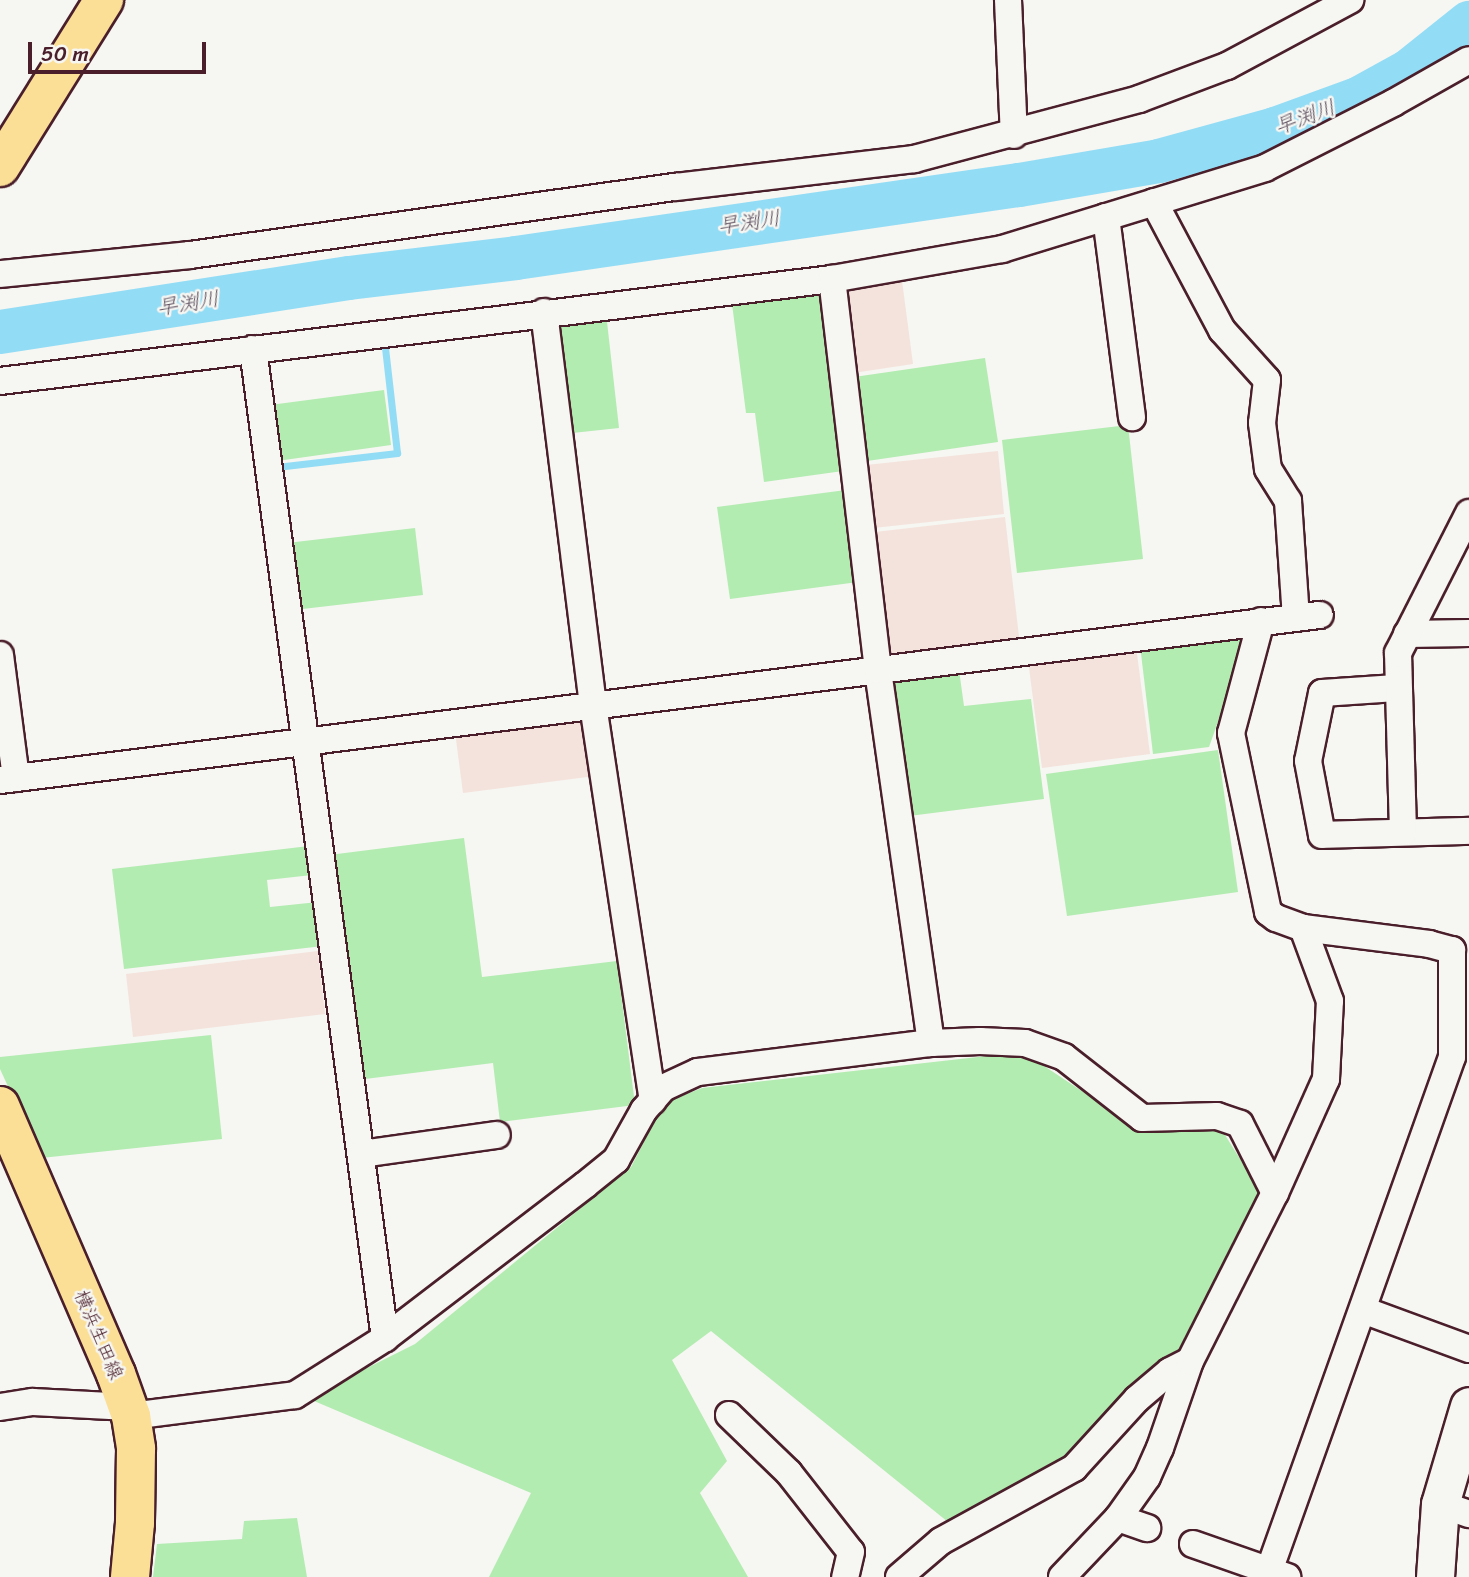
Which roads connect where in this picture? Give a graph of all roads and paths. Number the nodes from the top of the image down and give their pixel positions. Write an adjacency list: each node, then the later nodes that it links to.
1 (104, 0): 6 (main road)
2 (1008, 0): 5 (street)
3 (1350, 0): 5 (street)
4 (1469, 60): 7 (street)
5 (1014, 135): 9 (street)
6 (3, 158)
7 (1154, 202): 8 (street); 16 (street)
8 (1105, 217): 10 (street); 14 (street)
9 (0, 274)
10 (832, 279): 11 (street); 20 (street)
11 (544, 312): 12 (street); 22 (street)
12 (253, 349): 13 (street); 23 (street)
13 (0, 381)
14 (1132, 417)
15 (1469, 513): 17 (street)
16 (1261, 621): 20 (street); 27 (street)
17 (1407, 634): 18 (street); 21 (street)
18 (1469, 634)
19 (0, 655): 24 (street)
20 (878, 670): 22 (street); 28 (street)
21 (1396, 688): 26 (street); 26 (street)
22 (593, 705): 23 (street); 29 (street)
23 (307, 742): 24 (street); 32 (street)
24 (8, 779)
25 (1469, 831): 26 (street)
26 (1402, 832)
27 (1303, 928): 33 (street); 34 (street)
28 (931, 1043): 29 (street); 33 (street)
29 (653, 1100): 35 (street)
30 (0, 1107): 40 (main road, 横浜生田線)
31 (497, 1135): 32 (street)
32 (361, 1153): 35 (street)
33 (1275, 1193): 37 (street)
34 (1363, 1310): 36 (street); 46 (street)
35 (385, 1338): 40 (street)
36 (1469, 1349)
37 (1190, 1361): 43 (street); 49 (street)
38 (1469, 1406): 42 (street)
39 (0, 1407): 40 (street)
40 (130, 1411): 47 (main road, 横浜生田線)
41 (729, 1415): 48 (street)
42 (1454, 1509): 51 (street)
43 (1118, 1518): 44 (street); 50 (street)
44 (1147, 1528)
45 (1193, 1544): 46 (street)
46 (1278, 1574)
47 (130, 1577)
48 (845, 1577)
49 (899, 1577)
50 (1062, 1577)
51 (1436, 1577)

